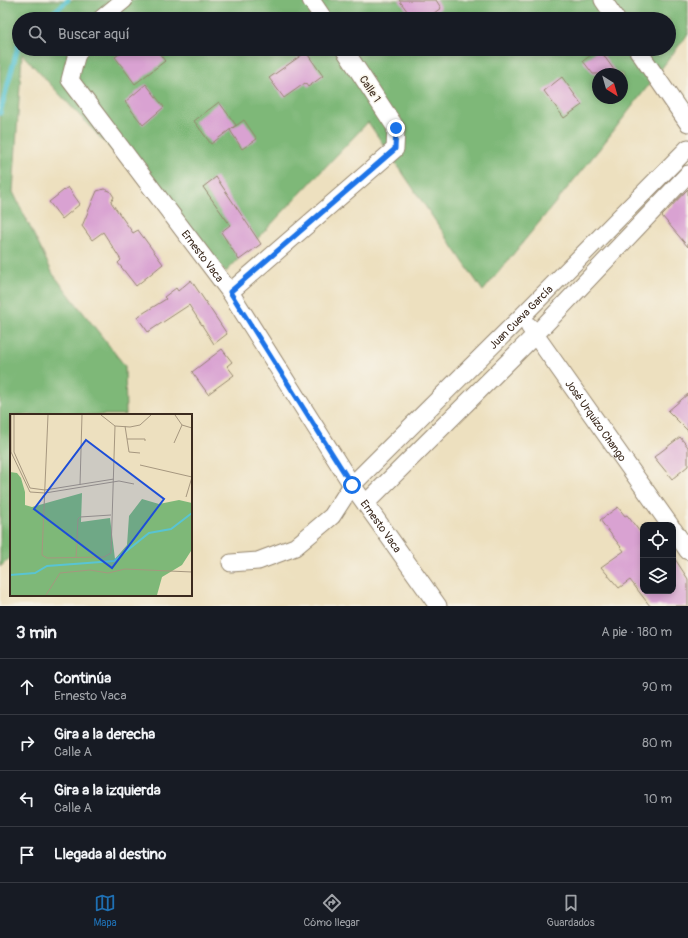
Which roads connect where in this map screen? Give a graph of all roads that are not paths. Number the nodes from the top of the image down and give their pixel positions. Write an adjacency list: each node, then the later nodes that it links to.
1 (124, 0): 4 (street)
2 (311, 0): 5 (street)
3 (603, 0): 6 (street)
4 (109, 12)
5 (319, 12)
6 (611, 12)
7 (76, 56): 13 (street, Ernesto Vaca)
8 (349, 56): 13 (street, Calle 1)
9 (641, 56): 10 (street)
10 (688, 124)
11 (688, 148): 14 (street, Juan Cueva García)
12 (688, 174): 15 (street, Juan Cueva García)
13 (230, 292): 16 (street, Ernesto Vaca)
14 (522, 316): 15 (street, José Urquizo Chango); 16 (street, Juan Cueva García)
15 (536, 334): 17 (street, Juan Cueva García); 18 (street, José Urquizo Chango)
16 (352, 485): 17 (street, Ernesto Vaca); 21 (street, Juan Cueva García)
17 (366, 503): 22 (street, Ernesto Vaca)
18 (668, 522)
19 (676, 534): 20 (street)
20 (688, 551)
21 (231, 563)
22 (438, 606)

